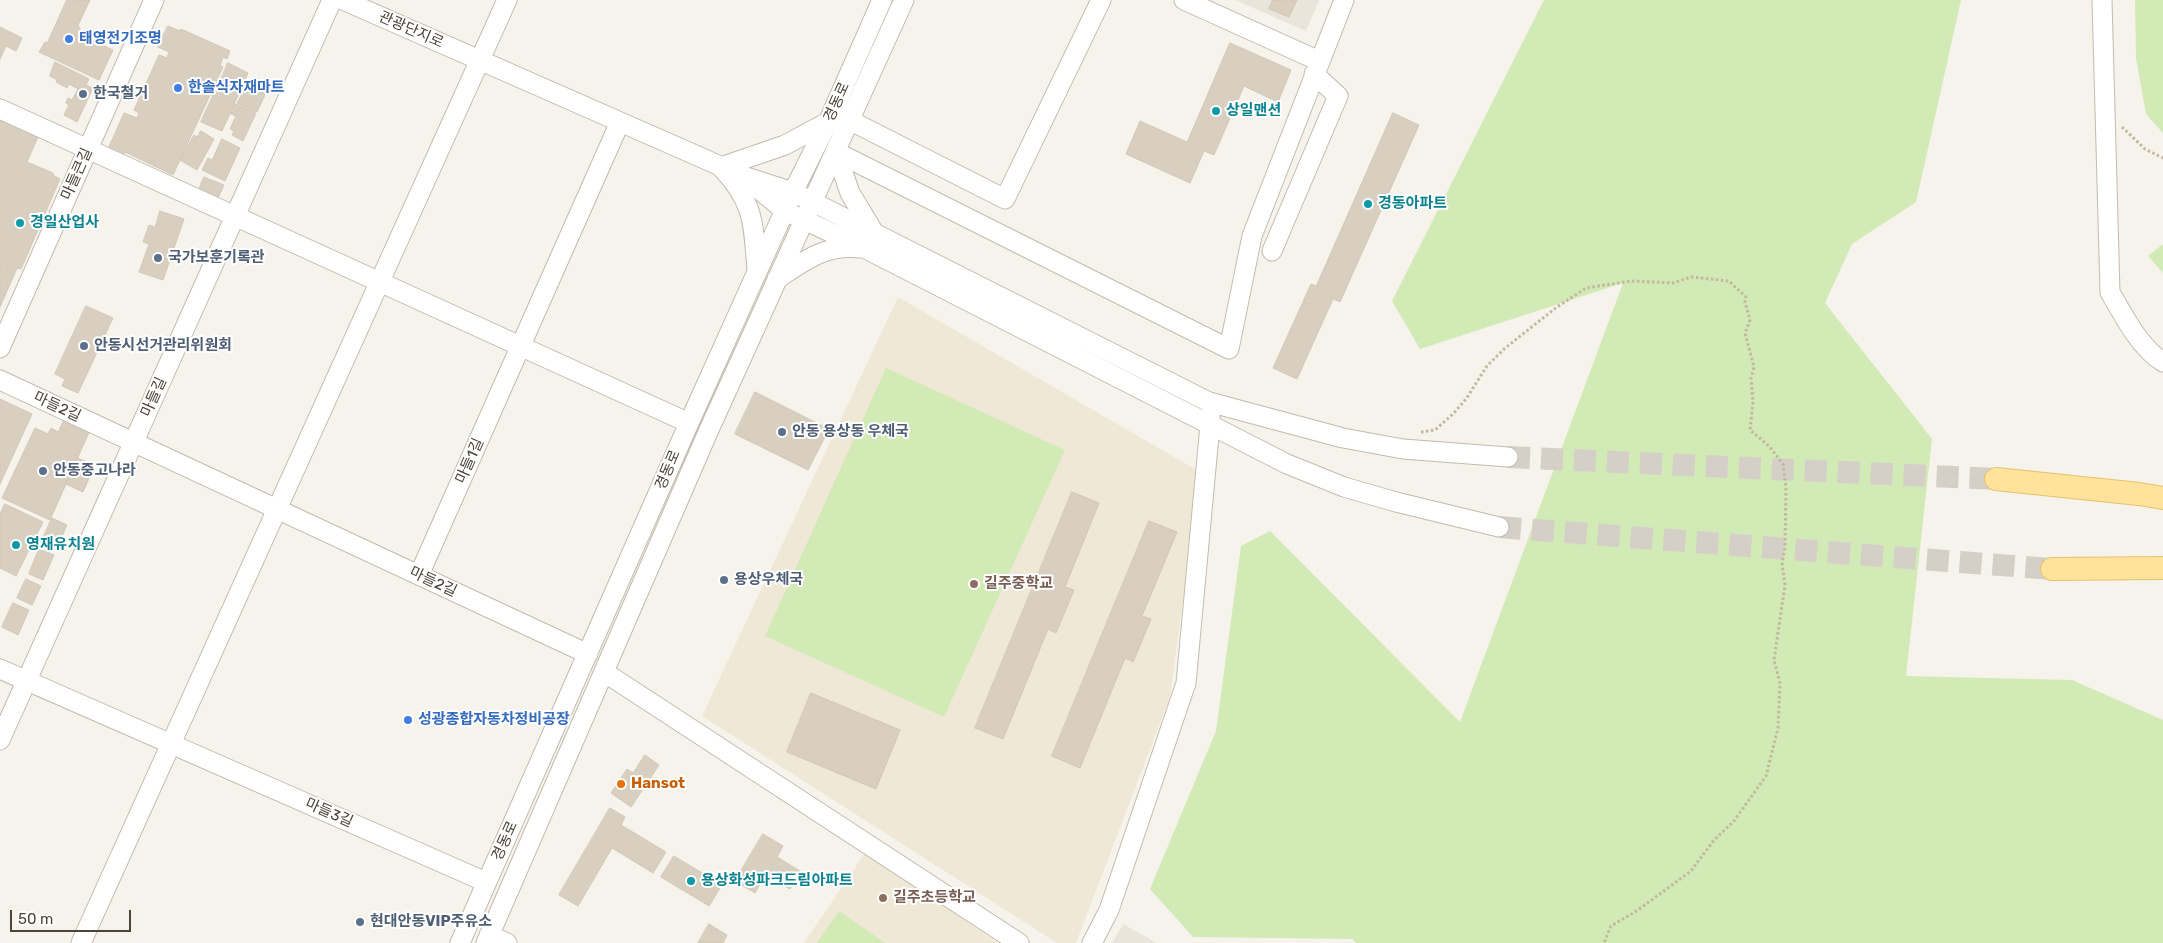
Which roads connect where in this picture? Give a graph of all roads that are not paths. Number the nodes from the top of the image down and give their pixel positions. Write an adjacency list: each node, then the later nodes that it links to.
1 (154, 0): 17 (street, 마들큰길)
2 (332, 0): 24 (street, 마들길)
3 (343, 0): 11 (street, 관광단지로)
4 (507, 0): 11 (street)
5 (882, 0): 16 (street, 경동로)
6 (904, 0): 14 (street, 경동로)
7 (1101, 0): 14 (street)
8 (1184, 0): 12 (street)
9 (1344, 0): 12 (street)
10 (2102, 0): 34 (street)
11 (480, 60): 15 (street, 관광단지로); 31 (street)
12 (1316, 67): 18 (street); 28 (street)
13 (0, 108): 17 (street)
14 (851, 121): 18 (street, 경동로)
15 (620, 122): 19 (street, 관광단지로); 32 (street, 마들1길)
16 (828, 122): 19 (street); 21 (street, 경동로)
17 (88, 150): 24 (street); 33 (street, 마들큰길)
18 (836, 152): 22 (street, 경동로); 26 (street)
19 (721, 166): 20 (street, 관광단지로); 29 (street)
20 (743, 176): 21 (street); 23 (street)
21 (794, 192): 22 (street); 23 (street, 경동로)
22 (814, 201): 25 (street, 경동로); 26 (street)
23 (785, 211): 25 (street); 29 (street, 경동로)
24 (235, 216): 31 (street); 39 (street, 마들길)
25 (804, 220): 27 (street); 30 (street, 경동로)
26 (873, 231): 36 (street)
27 (866, 249): 30 (street); 38 (street)
28 (1272, 251)
29 (757, 272): 37 (street, 경동로)
30 (777, 279): 50 (street, 경동로)
31 (380, 282): 32 (street); 43 (street)
32 (520, 346): 37 (street); 47 (street, 마들1길)
33 (0, 348)
34 (2163, 362)
35 (0, 380): 39 (street, 마들2길)
36 (1209, 402): 38 (street); 40 (street)
37 (689, 423): 48 (street, 경동로)
38 (1210, 425): 44 (street); 60 (street)
39 (134, 442): 43 (street, 마들2길); 51 (street, 마들길)
40 (1508, 457)
41 (1996, 479): 42 (main road)
42 (2163, 498)
43 (277, 509): 47 (street, 마들2길); 53 (street)
44 (1499, 527)
45 (2163, 568): 46 (main road)
46 (2052, 569)
47 (419, 575): 48 (street, 마들2길)
48 (588, 654): 54 (street, 경동로)
49 (0, 669): 51 (street, 마들3길)
50 (604, 672): 55 (street, 경동로); 59 (street)
51 (27, 680): 52 (street, 마들길); 53 (street, 마들3길)
52 (0, 740)
53 (171, 744): 54 (street, 마들3길); 56 (street)
54 (486, 882): 57 (street, 경동로)
55 (488, 939): 58 (street)
56 (81, 943)
57 (460, 943)
58 (507, 943)
59 (1019, 943)
60 (1092, 943)

